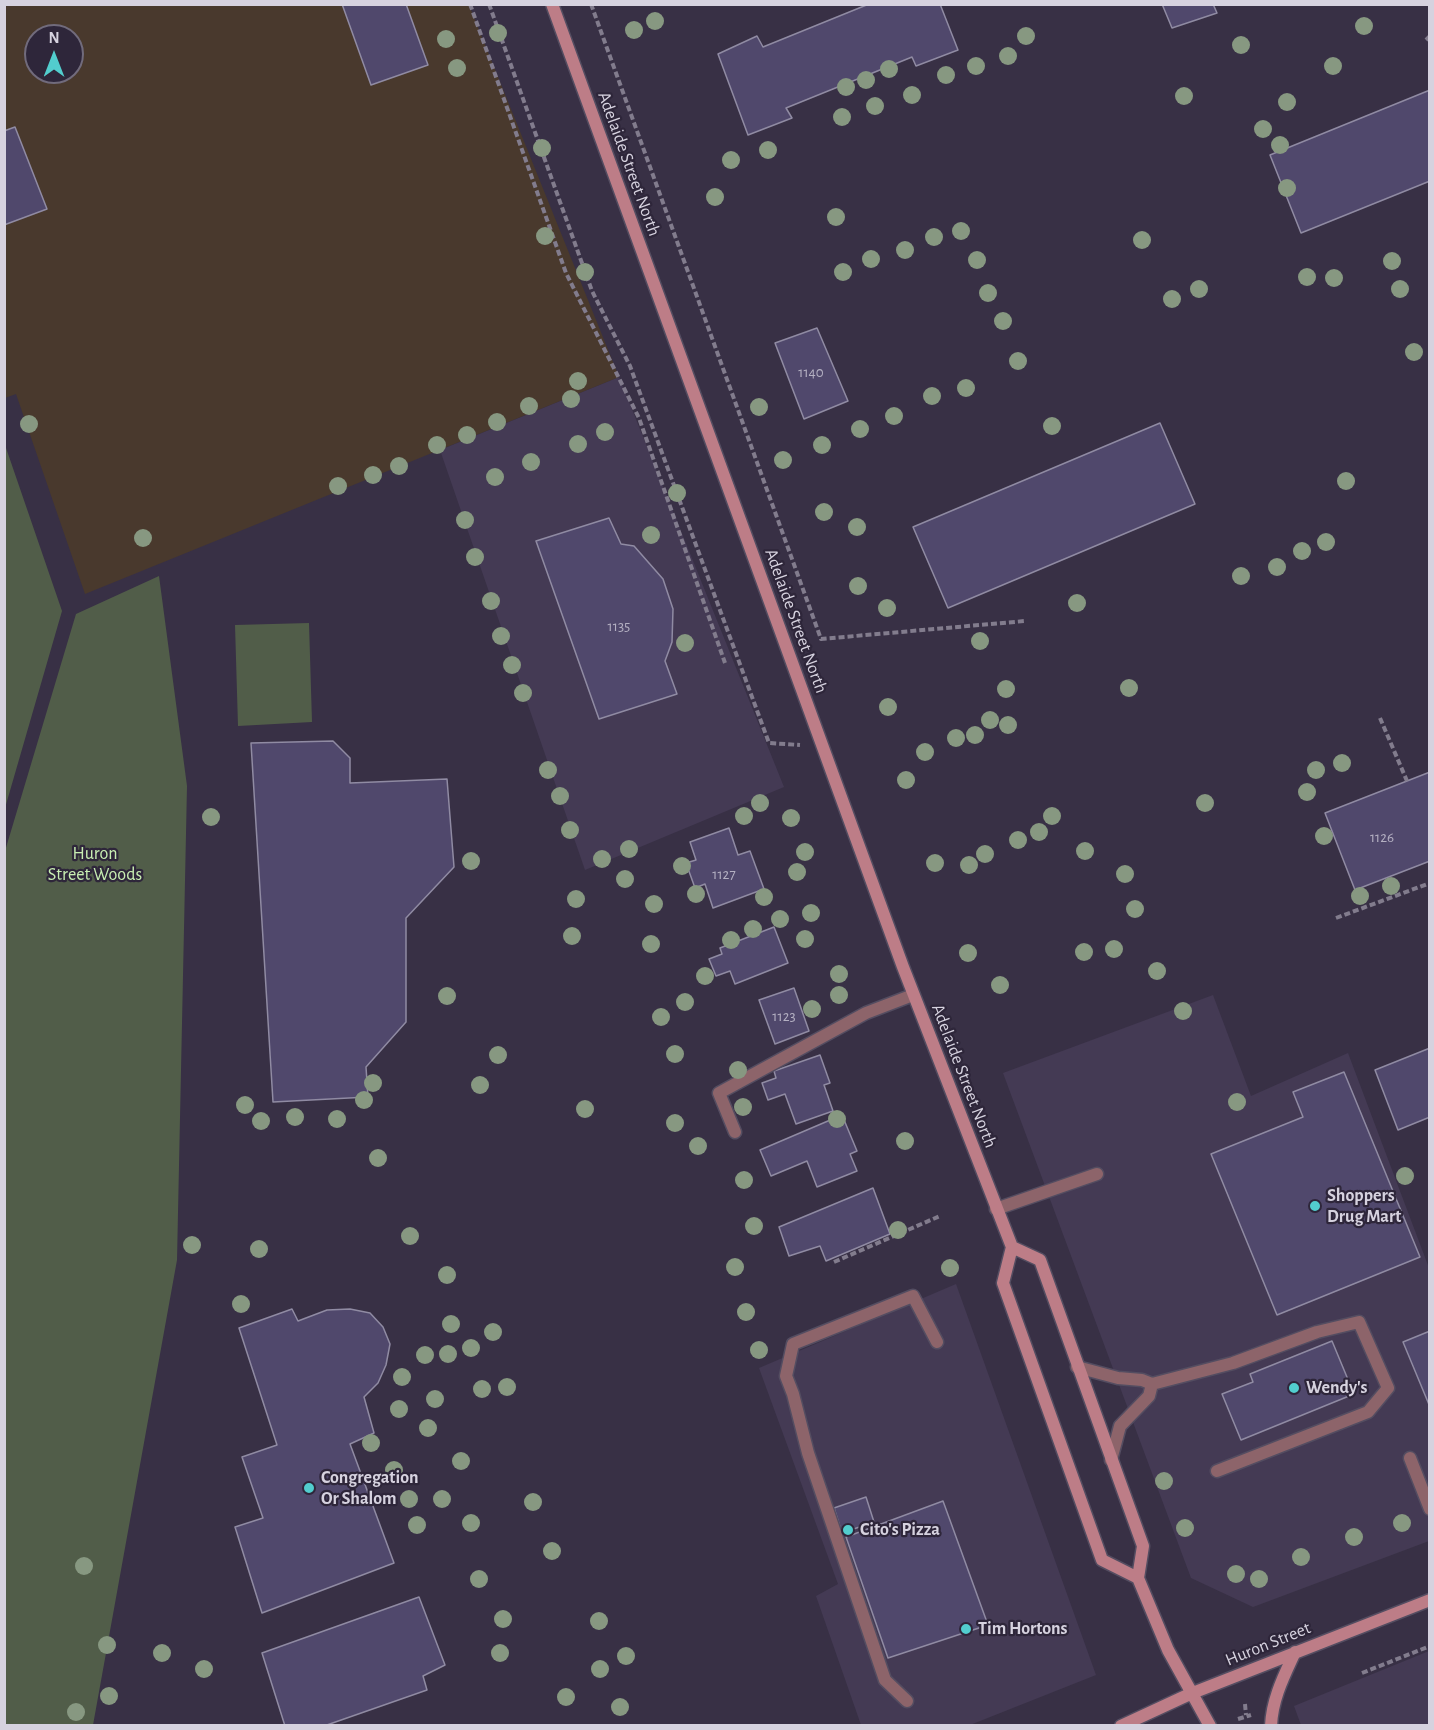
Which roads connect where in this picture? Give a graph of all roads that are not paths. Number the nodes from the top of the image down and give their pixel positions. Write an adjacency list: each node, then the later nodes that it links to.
1 (552, 4): 2 (main road, Adelaide Street North)
2 (914, 995): 3 (lane); 5 (main road, Adelaide Street North)
3 (735, 1132)
4 (1097, 1174): 5 (lane)
5 (996, 1209): 6 (main road, Adelaide Street North)
6 (1012, 1247): 8 (main road); 14 (main road)
7 (937, 1342): 18 (lane)
8 (1077, 1367): 9 (lane); 11 (main road)
9 (1152, 1384): 11 (lane); 12 (lane)
10 (1410, 1458): 13 (lane)
11 (1111, 1460): 14 (main road)
12 (1217, 1471)
13 (1430, 1509)
14 (1138, 1578): 17 (main road)
15 (1430, 1600): 16 (main road, Huron Street)
16 (1295, 1652): 17 (main road, Huron Street); 21 (main road)
17 (1190, 1694): 19 (main road, Huron Street); 20 (main road)
18 (907, 1701)
19 (1121, 1725)
20 (1210, 1725)
21 (1271, 1725)

